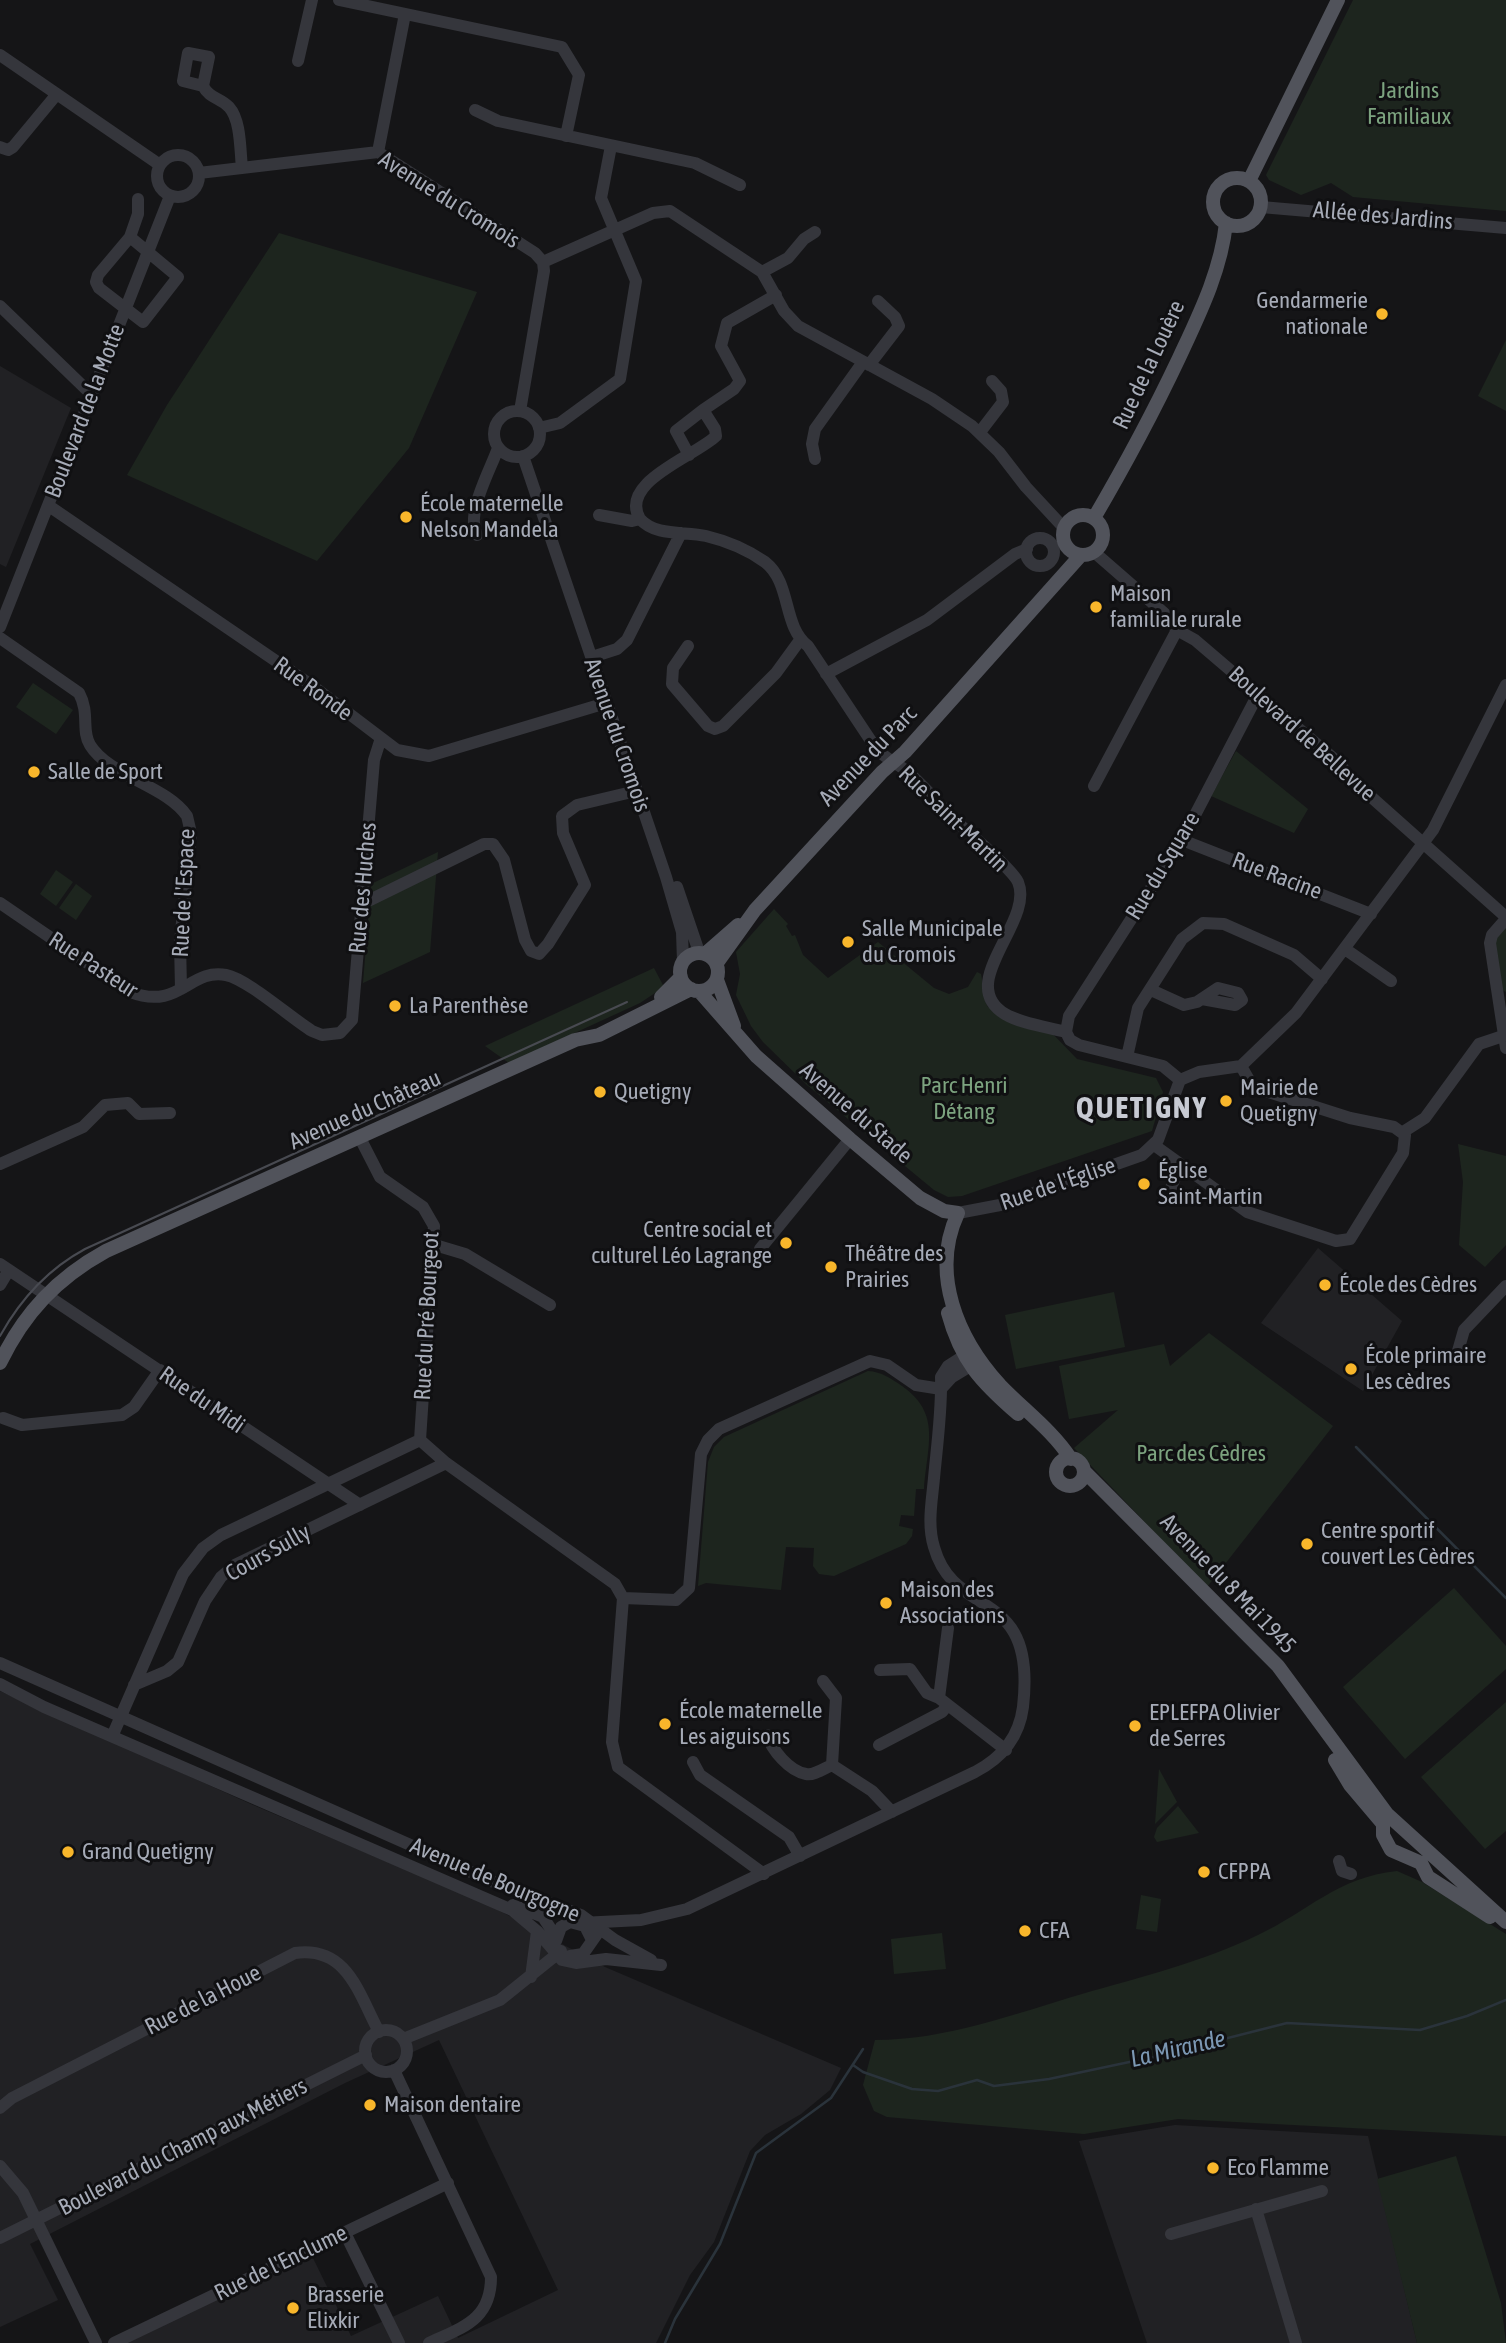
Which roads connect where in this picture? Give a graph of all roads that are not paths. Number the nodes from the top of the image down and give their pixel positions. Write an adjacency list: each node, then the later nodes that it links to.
1 (312, 0): 6 (street)
2 (339, 0): 4 (street)
3 (1338, 0): 17 (main road)
4 (405, 14): 10 (street); 13 (street)
5 (0, 54): 8 (street)
6 (298, 61)
7 (203, 86): 15 (street)
8 (57, 94): 12 (street); 14 (street)
9 (475, 110): 10 (street)
10 (566, 136): 11 (street)
11 (611, 146): 18 (street); 24 (street)
12 (0, 147)
13 (378, 152): 15 (street, Avenue du Cromois); 28 (street, Avenue du Cromois)
14 (159, 165): 16 (street); 19 (street)
15 (242, 167): 16 (street, Avenue du Cromois)
16 (199, 173): 19 (street)
17 (1249, 181): 21 (main road); 22 (main road)
18 (740, 185)
19 (170, 196): 27 (street, Boulevard de la Motte)
20 (138, 199): 26 (street)
21 (1261, 206): 22 (main road); 23 (street, Allée des Jardins)
22 (1226, 223): 47 (main road, Rue de la Louère)
23 (1506, 228)
24 (614, 230): 28 (street); 29 (street); 39 (street)
25 (815, 232): 29 (street)
26 (130, 237): 27 (street); 33 (street)
27 (148, 250): 33 (street, Boulevard de la Motte); 33 (street)
28 (543, 262): 38 (street, Avenue du Cromois)
29 (762, 272): 30 (street)
30 (776, 295): 34 (street); 37 (street)
31 (878, 300): 34 (street)
32 (0, 306): 36 (street)
33 (125, 309): 36 (street, Boulevard de la Motte)
34 (866, 364): 40 (street); 44 (street)
35 (992, 381): 40 (street)
36 (90, 393): 45 (street, Boulevard de la Motte)
37 (703, 410): 42 (street); 42 (street)
38 (520, 411): 39 (street); 41 (street)
39 (539, 428): 43 (street)
40 (980, 432): 49 (street)
41 (498, 448): 43 (street); 51 (street)
42 (689, 455): 48 (street)
43 (523, 456): 59 (street, Avenue du Cromois)
44 (815, 459)
45 (49, 506): 54 (street, Boulevard de la Motte); 64 (street, Rue Ronde)
46 (600, 515): 48 (street, Rue Saint-Martin)
47 (1094, 518): 49 (main road); 53 (main road)
48 (640, 519): 50 (street, Rue Saint-Martin)
49 (1064, 528): 53 (main road)
50 (681, 533): 57 (street, Rue Saint-Martin); 59 (street)
51 (477, 535)
52 (1027, 549): 60 (street)
53 (1081, 552): 55 (street, Boulevard de Bellevue); 65 (main road, Avenue du Parc)
54 (0, 626)
55 (1177, 630): 62 (street, Boulevard de Bellevue); 66 (street)
56 (0, 638): 83 (street, Rue de l'Espace)
57 (800, 640): 58 (street); 60 (street, Rue Saint-Martin)
58 (688, 646)
59 (592, 657): 63 (street, Avenue du Cromois)
60 (826, 674): 65 (street, Rue Saint-Martin)
61 (1506, 685): 69 (street)
62 (1257, 696): 68 (street, Rue du Square); 69 (street, Boulevard de Bellevue)
63 (606, 703): 64 (street, Rue Ronde); 67 (street, Avenue du Cromois)
64 (381, 738): 71 (street, Rue des Huches)
65 (893, 762): 76 (main road, Avenue du Parc); 90 (street, Rue Saint-Martin)
66 (1094, 786)
67 (636, 791): 70 (street, Avenue du Cromois); 71 (street)
68 (1182, 840): 73 (street, Rue Racine); 90 (street, Rue du Square)
69 (1424, 842): 73 (street); 74 (street, Boulevard de Bellevue)
70 (658, 854): 76 (street, Avenue du Cromois); 77 (street, Avenue du Cromois)
71 (362, 899): 91 (street, Rue des Huches)
72 (0, 904): 83 (street, Rue Pasteur)
73 (1371, 914): 75 (street)
74 (1506, 918): 82 (street)
75 (1345, 948): 79 (street); 81 (street)
76 (707, 956): 77 (main road); 80 (main road)
77 (683, 961): 78 (main road)
78 (681, 977): 84 (main road); 92 (main road)
79 (1322, 979): 85 (street); 95 (street)
80 (717, 980): 84 (main road); 89 (main road, Avenue du Stade)
81 (1391, 981)
82 (1496, 985): 86 (street); 93 (street)
83 (181, 989): 91 (street, Rue Pasteur)
84 (695, 990): 89 (main road, Avenue du Stade); 92 (main road, Avenue du Château)
85 (1151, 990): 87 (street); 94 (street)
86 (1506, 997)
87 (1202, 999)
88 (1506, 1016): 93 (street)
89 (736, 1031): 100 (main road, Avenue du Stade)
90 (1066, 1032): 94 (street, Rue Saint-Martin)
91 (340, 1033)
92 (575, 1040): 99 (main road, Avenue du Château)
93 (1505, 1042): 98 (street)
94 (1127, 1057): 96 (street, Rue Saint-Martin)
95 (1241, 1066): 96 (street); 98 (street)
96 (1180, 1080): 101 (street)
97 (170, 1113): 103 (street)
98 (1403, 1132): 102 (street)
99 (360, 1138): 106 (street, Rue du Pré Bourgeot); 111 (main road, Avenue du Château)
100 (850, 1139): 105 (main road, Avenue du Stade); 107 (street)
101 (1154, 1145): 102 (street); 105 (street, Rue de l'Église)
102 (1171, 1157): 104 (street)
103 (0, 1164)
104 (1168, 1195)
105 (951, 1212): 114 (main road)
106 (435, 1245): 112 (street); 119 (street, Rue du Pré Bourgeot)
107 (760, 1249)
108 (5, 1267): 109 (street); 111 (street)
109 (0, 1285)
110 (1506, 1286): 113 (street)
111 (44, 1295): 115 (main road, Avenue du Château); 116 (street, Rue du Midi)
112 (550, 1306)
113 (1458, 1351)
114 (971, 1358): 117 (street); 120 (main road)
115 (0, 1363)
116 (160, 1370): 118 (street); 123 (street, Rue du Midi)
117 (941, 1389): 125 (street); 137 (street)
118 (3, 1418)
119 (420, 1440): 121 (street); 123 (street, Cours Sully)
120 (1065, 1461): 122 (main road); 122 (main road)
121 (446, 1463): 124 (street, Cours Sully); 125 (street)
122 (1080, 1478): 141 (main road, Avenue du 8 Mai 1945)
123 (327, 1484): 124 (street, Rue du Midi); 132 (street, Cours Sully)
124 (360, 1506): 132 (street, Cours Sully)
125 (623, 1598): 144 (street)
126 (948, 1628): 133 (street)
127 (0, 1663): 134 (street, Avenue de Bourgogne)
128 (0, 1669): 134 (street, Avenue de Bourgogne)
129 (880, 1670): 133 (street)
130 (0, 1681): 134 (street, Avenue de Bourgogne); 148 (street, Avenue de Bourgogne)
131 (822, 1681): 139 (street)
132 (133, 1685): 134 (street, Cours Sully)
133 (943, 1702): 136 (street); 137 (street)
134 (118, 1723): 147 (street, Avenue de Bourgogne); 149 (street, Avenue de Bourgogne)
135 (767, 1735): 139 (street)
136 (879, 1745)
137 (1006, 1750): 140 (street)
138 (693, 1762): 142 (street)
139 (832, 1765): 140 (street)
140 (892, 1812): 142 (street)
141 (1390, 1824): 146 (main road, Avenue du 8 Mai 1945); 146 (main road)
142 (800, 1856): 144 (street)
143 (1339, 1861): 145 (street)
144 (764, 1874): 147 (street)
145 (1351, 1874)
146 (1506, 1925)
147 (591, 1927): 149 (street); 150 (street); 150 (street, Avenue de Bourgogne)
148 (537, 1931): 150 (street, Avenue de Bourgogne); 151 (street)
149 (556, 1937): 150 (street)
150 (559, 1954): 151 (street)
151 (531, 1977): 153 (street)
152 (379, 2032): 153 (street); 154 (street); 156 (street, Rue de la Houe)
153 (403, 2039): 155 (street)
154 (366, 2055): 155 (street); 161 (street, Boulevard du Champ aux Métiers)
155 (394, 2070): 158 (street)
156 (0, 2108)
157 (0, 2166): 161 (street)
158 (448, 2183): 162 (street, Rue de l'Enclume); 168 (street)
159 (1322, 2191): 160 (street)
160 (1256, 2209): 163 (street); 169 (street)
161 (36, 2221): 164 (street, Boulevard du Champ aux Métiers); 165 (street)
162 (345, 2232): 166 (street, Rue de l'Enclume); 167 (street)
163 (1171, 2234)
164 (0, 2238)
165 (96, 2343)
166 (114, 2343)
167 (399, 2343)
168 (429, 2343)
169 (1296, 2343)

